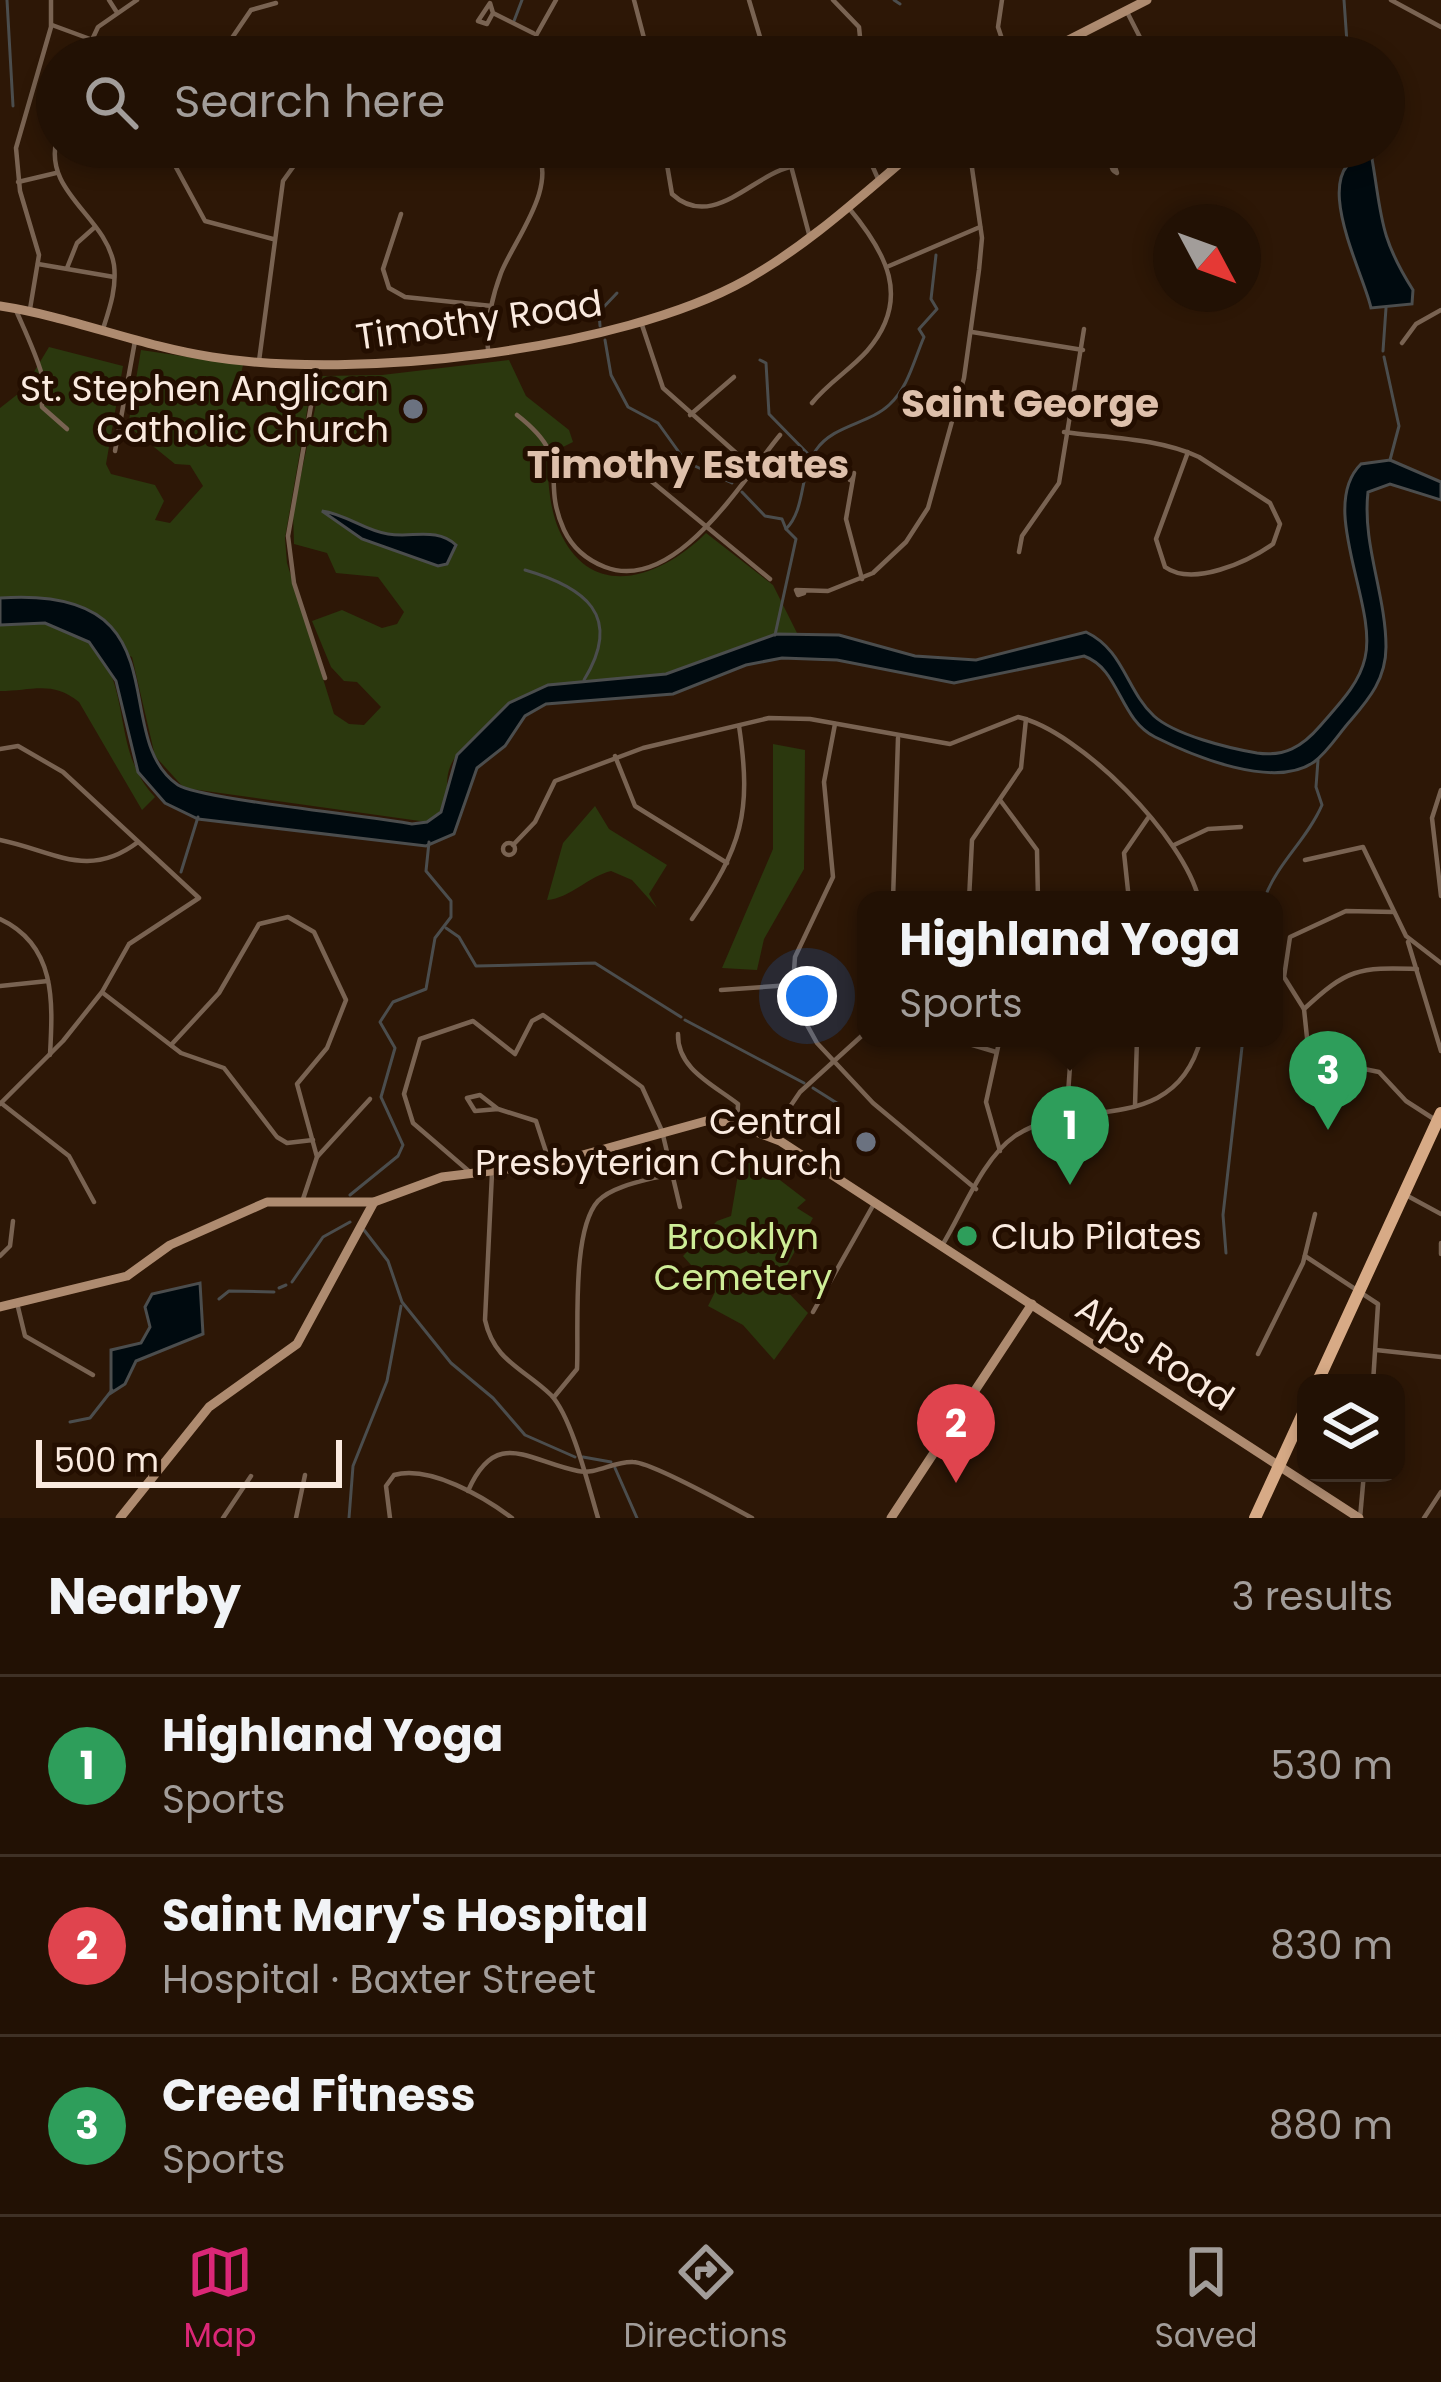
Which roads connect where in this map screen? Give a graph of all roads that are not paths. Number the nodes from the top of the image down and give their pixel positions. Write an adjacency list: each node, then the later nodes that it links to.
1 (51, 0): 15 (street)
2 (109, 0): 13 (street)
3 (137, 0): 13 (street)
4 (556, 0): 17 (street)
5 (634, 0): 23 (street)
6 (749, 0): 24 (street)
7 (832, 0): 25 (street)
8 (1002, 0): 26 (street)
9 (1147, 0): 12 (main road)
10 (1391, 0): 16 (street)
11 (276, 4): 21 (street)
12 (1126, 10): 27 (main road); 28 (street)
13 (116, 11): 20 (street)
14 (493, 13): 17 (street)
15 (52, 25): 18 (street); 19 (street)
16 (1441, 27)
17 (533, 33): 22 (street)
18 (48, 36)
19 (82, 36)
20 (93, 36)
21 (233, 36)
22 (532, 36)
23 (643, 36)
24 (760, 36)
25 (860, 36)
26 (1001, 36)
27 (1076, 36)
28 (1139, 36)
29 (36, 74): 42 (street)
30 (56, 168): 40 (street)
31 (176, 168): 47 (street)
32 (291, 168): 47 (street)
33 (541, 168): 54 (street)
34 (667, 168): 35 (street)
35 (786, 168)
36 (791, 168): 48 (street)
37 (873, 168): 41 (street)
38 (894, 168): 41 (main road, Timothy Road)
39 (972, 168): 46 (street)
40 (56, 173): 42 (street); 45 (street)
41 (879, 181): 43 (main road, Timothy Road)
42 (18, 182): 49 (street)
43 (848, 207): 48 (main road, Timothy Road); 50 (street)
44 (401, 214): 54 (street)
45 (95, 227): 51 (street); 52 (street)
46 (980, 227): 50 (street); 61 (street)
47 (273, 238): 66 (street)
48 (810, 238): 58 (main road, Timothy Road)
49 (38, 264): 51 (street); 57 (street)
50 (889, 266): 69 (street)
51 (67, 268): 52 (street)
52 (114, 277): 60 (street)
53 (0, 305): 55 (main road, Timothy Road)
54 (492, 306): 64 (street)
55 (15, 308): 57 (main road, Timothy Road); 72 (street)
56 (1441, 310): 63 (street)
57 (29, 311): 60 (main road, Timothy Road)
58 (641, 322): 64 (main road, Timothy Road); 71 (street)
59 (1084, 329): 65 (street)
60 (102, 332): 62 (main road, Timothy Road)
61 (972, 332): 65 (street); 83 (street)
62 (135, 341): 66 (main road, Timothy Road); 75 (street)
63 (1402, 343)
64 (488, 350): 67 (main road, Timothy Road)
65 (1083, 350): 73 (street)
66 (258, 363): 67 (main road, Timothy Road)
67 (318, 366): 85 (street)
68 (734, 377): 71 (street)
69 (812, 404)
70 (517, 415): 78 (street)
71 (690, 415): 77 (street)
72 (67, 429)
73 (1064, 432): 76 (street); 81 (street)
74 (780, 435): 77 (street)
75 (115, 452)
76 (1188, 452): 76 (street)
77 (753, 468): 80 (street)
78 (555, 470): 80 (street); 80 (street)
79 (850, 480): 83 (street)
80 (705, 524): 82 (street)
81 (1019, 552)
82 (770, 579)
83 (862, 579): 84 (street)
84 (804, 592)
85 (325, 678)
86 (1027, 719): 89 (street); 93 (street); 94 (street)
87 (835, 724): 88 (street); 89 (street); 115 (street)
88 (739, 726): 91 (street); 101 (street)
89 (898, 738): 102 (street)
90 (0, 749): 97 (street)
91 (615, 756): 98 (street); 101 (street)
92 (1441, 790): 107 (street)
93 (1000, 800): 103 (street); 104 (street)
94 (1148, 818): 99 (street); 105 (street)
95 (1241, 827): 99 (street)
96 (0, 840): 97 (street)
97 (139, 842): 118 (street)
98 (513, 845)
99 (1174, 845): 106 (street)
100 (1305, 860): 108 (street)
101 (728, 864): 110 (street)
102 (892, 891)
103 (969, 891)
104 (1038, 891)
105 (1128, 891)
106 (1195, 891)
107 (1441, 896)
108 (1394, 912): 111 (street); 119 (street)
109 (0, 919): 114 (street)
110 (692, 919)
111 (1406, 936): 112 (street); 113 (street)
112 (1441, 963)
113 (1417, 969): 119 (street); 128 (street)
114 (49, 981): 116 (street); 130 (street)
115 (791, 985): 117 (street); 131 (street)
116 (0, 986)
117 (722, 990)
118 (102, 992): 122 (street); 130 (street)
119 (1304, 1009): 136 (street)
120 (677, 1034): 138 (street)
121 (857, 1040): 131 (street)
122 (171, 1045): 141 (street); 141 (street)
123 (979, 1047): 129 (street)
124 (997, 1047): 129 (street)
125 (1071, 1047): 137 (street)
126 (1137, 1047): 134 (street)
127 (1197, 1047): 134 (street)
128 (1441, 1051)
129 (996, 1052): 142 (street)
130 (50, 1055): 133 (street)
131 (834, 1062): 140 (street); 148 (street)
132 (370, 1100): 143 (street)
133 (1, 1104): 152 (street)
134 (1135, 1106): 137 (street)
135 (498, 1109): 135 (street); 144 (street)
136 (1439, 1117): 149 (main road)
137 (1066, 1122): 142 (street)
138 (737, 1125): 139 (main road); 140 (main road, Alps Road)
139 (662, 1131): 144 (main road); 146 (street); 147 (street)
140 (770, 1136): 154 (main road, Alps Road)
141 (313, 1139): 143 (street)
142 (1000, 1150): 148 (street)
143 (317, 1157): 150 (street)
144 (550, 1164): 145 (main road)
145 (492, 1172): 146 (main road); 176 (street)
146 (471, 1173): 153 (main road)
147 (669, 1174): 155 (street); 176 (street)
148 (976, 1189): 161 (street)
149 (1404, 1194): 157 (street); 165 (main road)
150 (303, 1199): 151 (main road); 166 (main road)
151 (358, 1201): 153 (main road); 158 (main road)
152 (94, 1202)
153 (374, 1202): 158 (main road)
154 (875, 1202): 161 (main road, Alps Road); 169 (street)
155 (680, 1207)
156 (1315, 1214): 164 (street)
157 (1441, 1214)
158 (365, 1216): 185 (main road)
159 (14, 1221): 163 (street)
160 (1441, 1243): 162 (street)
161 (942, 1246): 167 (main road, Alps Road)
162 (1441, 1254)
163 (0, 1256)
164 (1305, 1256): 165 (street); 171 (street)
165 (1360, 1290): 170 (street); 173 (main road)
166 (17, 1304): 168 (main road); 175 (street)
167 (1032, 1304): 178 (main road, Alps Road); 192 (main road)
168 (0, 1307)
169 (813, 1312)
170 (1376, 1350): 172 (street); 174 (street)
171 (1258, 1354)
172 (1441, 1356)
173 (1321, 1374)
174 (1374, 1374)
175 (93, 1375)
176 (554, 1397): 179 (street)
177 (1297, 1427): 178 (main road)
178 (1279, 1466): 193 (main road); 194 (main road, Alps Road)
179 (585, 1473): 183 (street); 190 (street); 191 (street)
180 (305, 1475): 187 (street)
181 (251, 1476): 186 (street)
182 (1363, 1482): 194 (street)
183 (468, 1491): 188 (street); 189 (street)
184 (1441, 1492): 195 (street)
185 (120, 1518)
186 (223, 1518)
187 (296, 1518)
188 (390, 1518)
189 (512, 1518)
190 (598, 1518)
191 (752, 1518)
192 (891, 1518)
193 (1255, 1518)
194 (1359, 1518)
195 (1424, 1518)

